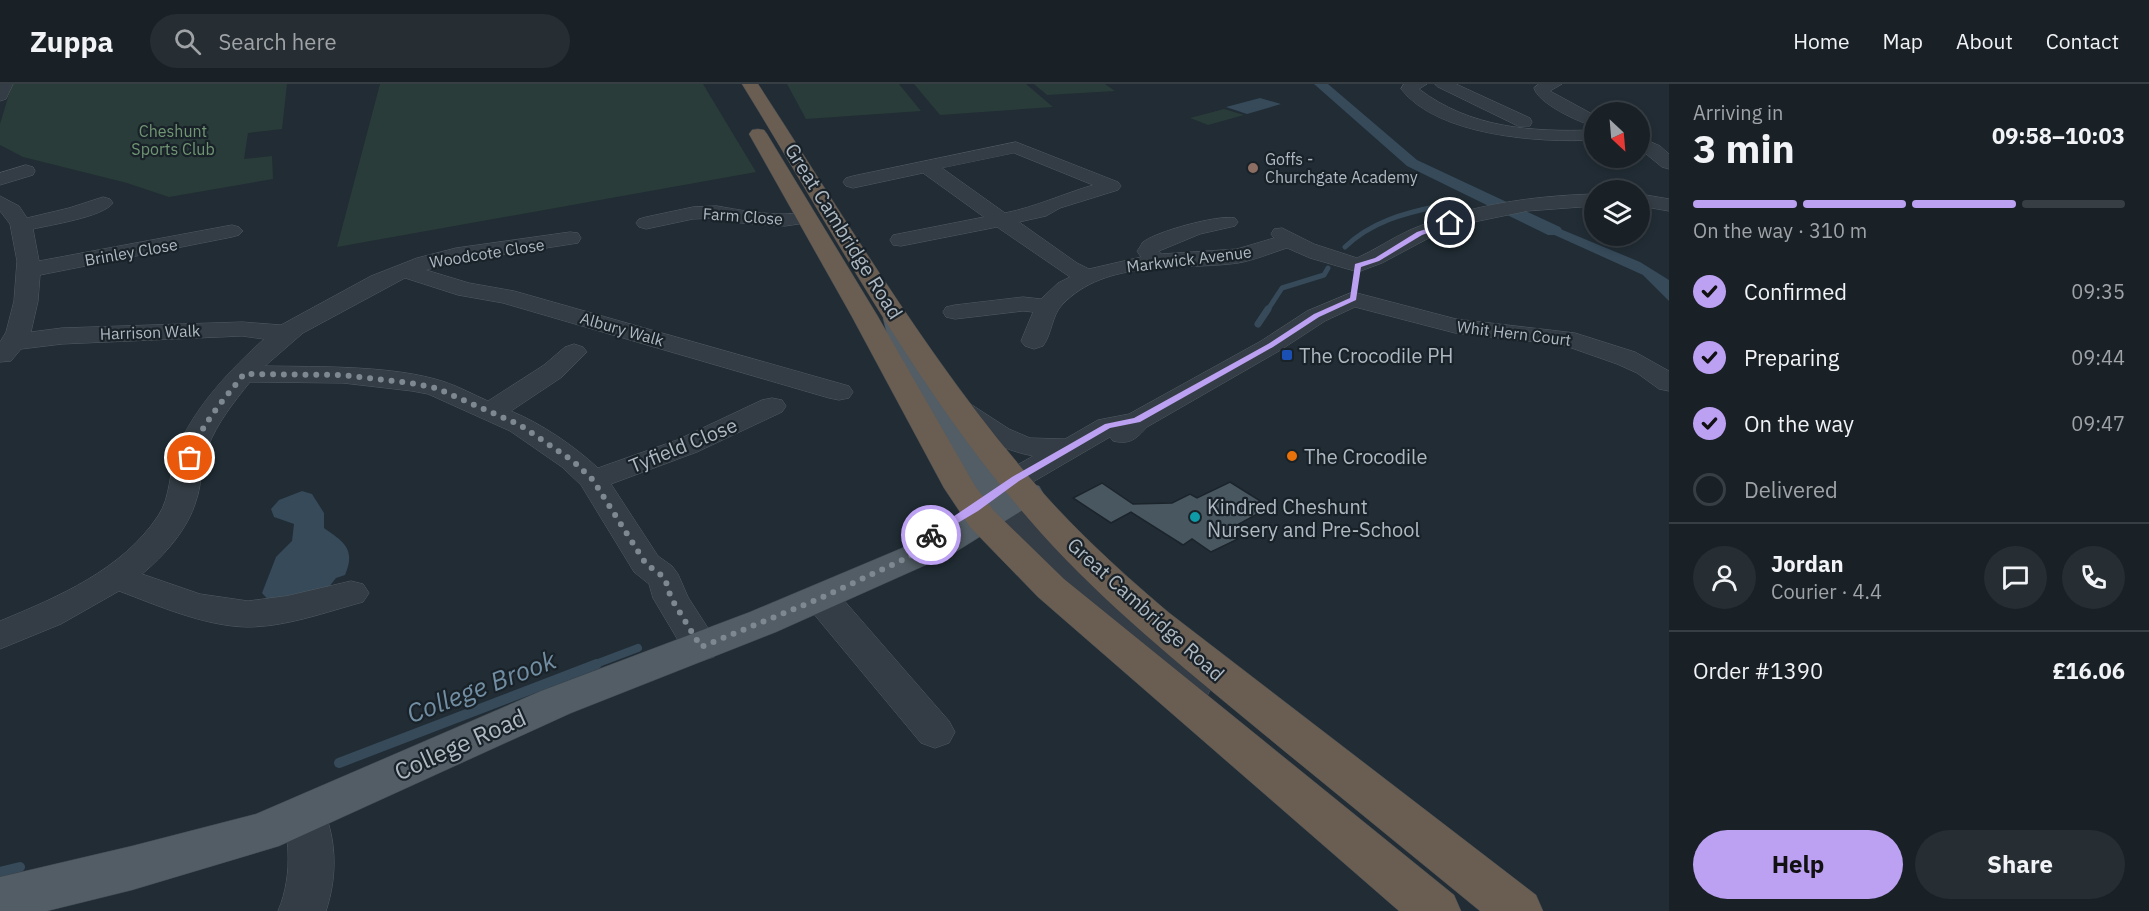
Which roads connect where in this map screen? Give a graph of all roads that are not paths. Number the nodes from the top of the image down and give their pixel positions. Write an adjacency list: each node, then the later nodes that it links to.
1 (5, 84): 6 (street)
2 (750, 84): 39 (highway, Great Cambridge Road)
3 (1419, 84): 9 (street)
4 (1443, 84): 11 (street)
5 (1554, 84): 7 (street)
6 (0, 96)
7 (1584, 116)
8 (749, 120): 24 (highway, Great Cambridge Road)
9 (1506, 131): 11 (street); 13 (street)
10 (1584, 135): 11 (street)
11 (1545, 136)
12 (1650, 148): 14 (street)
13 (1499, 150)
14 (1669, 163)
15 (926, 166): 18 (street); 25 (street); 25 (street)
16 (26, 171): 17 (street)
17 (0, 179)
18 (853, 182)
19 (1584, 201): 33 (street)
20 (0, 202): 28 (street)
21 (1650, 202): 23 (street)
22 (103, 203): 28 (street)
23 (1669, 205)
24 (805, 218): 27 (street, Farm Close); 54 (highway, Great Cambridge Road)
25 (999, 220): 31 (street); 36 (street)
26 (1228, 222): 32 (street)
27 (646, 223)
28 (22, 225): 34 (street)
29 (232, 231): 34 (street, Brinley Close)
30 (570, 238): 35 (street, Woodcote Close)
31 (901, 240)
32 (1155, 261): 33 (street, Markwick Avenue); 36 (street, Markwick Avenue)
33 (1358, 265): 37 (street)
34 (30, 270): 43 (street)
35 (404, 270): 41 (street, Woodcote Close); 47 (street, Albury Walk)
36 (1088, 277): 38 (street, Markwick Avenue)
37 (1353, 299): 46 (street, Whit Hern Court); 51 (street, College Road)
38 (1047, 307): 40 (street); 42 (street, Markwick Avenue)
39 (894, 312): 49 (highway, Great Cambridge Road); 54 (main road)
40 (955, 312)
41 (286, 333): 43 (street, Harrison Walk); 45 (street, Woodcote Close)
42 (1034, 341)
43 (7, 350)
44 (574, 352): 50 (street)
45 (244, 374): 50 (street); 55 (street, Woodcote Close)
46 (1669, 382)
47 (839, 392)
48 (772, 406): 53 (street, Tyfield Close)
49 (963, 411): 52 (street); 54 (highway, Great Cambridge Road)
50 (490, 412): 53 (street)
51 (1137, 420): 52 (street, College Road); 54 (street, College Road)
52 (1074, 446): 54 (street, College Road)
53 (593, 480): 59 (street)
54 (999, 500): 57 (main road, College Road); 64 (highway, Great Cambridge Road); 65 (street); 66 (highway, Great Cambridge Road)
55 (115, 577): 56 (street); 58 (street, Woodcote Close)
56 (351, 593)
57 (821, 598): 59 (main road, College Road); 60 (street)
58 (0, 636)
59 (701, 647): 61 (main road, College Road)
60 (935, 732)
61 (304, 815): 62 (main road, College Road); 63 (street)
62 (0, 900)
63 (302, 911)
64 (1436, 911)
65 (1448, 911)
66 (1518, 911)

